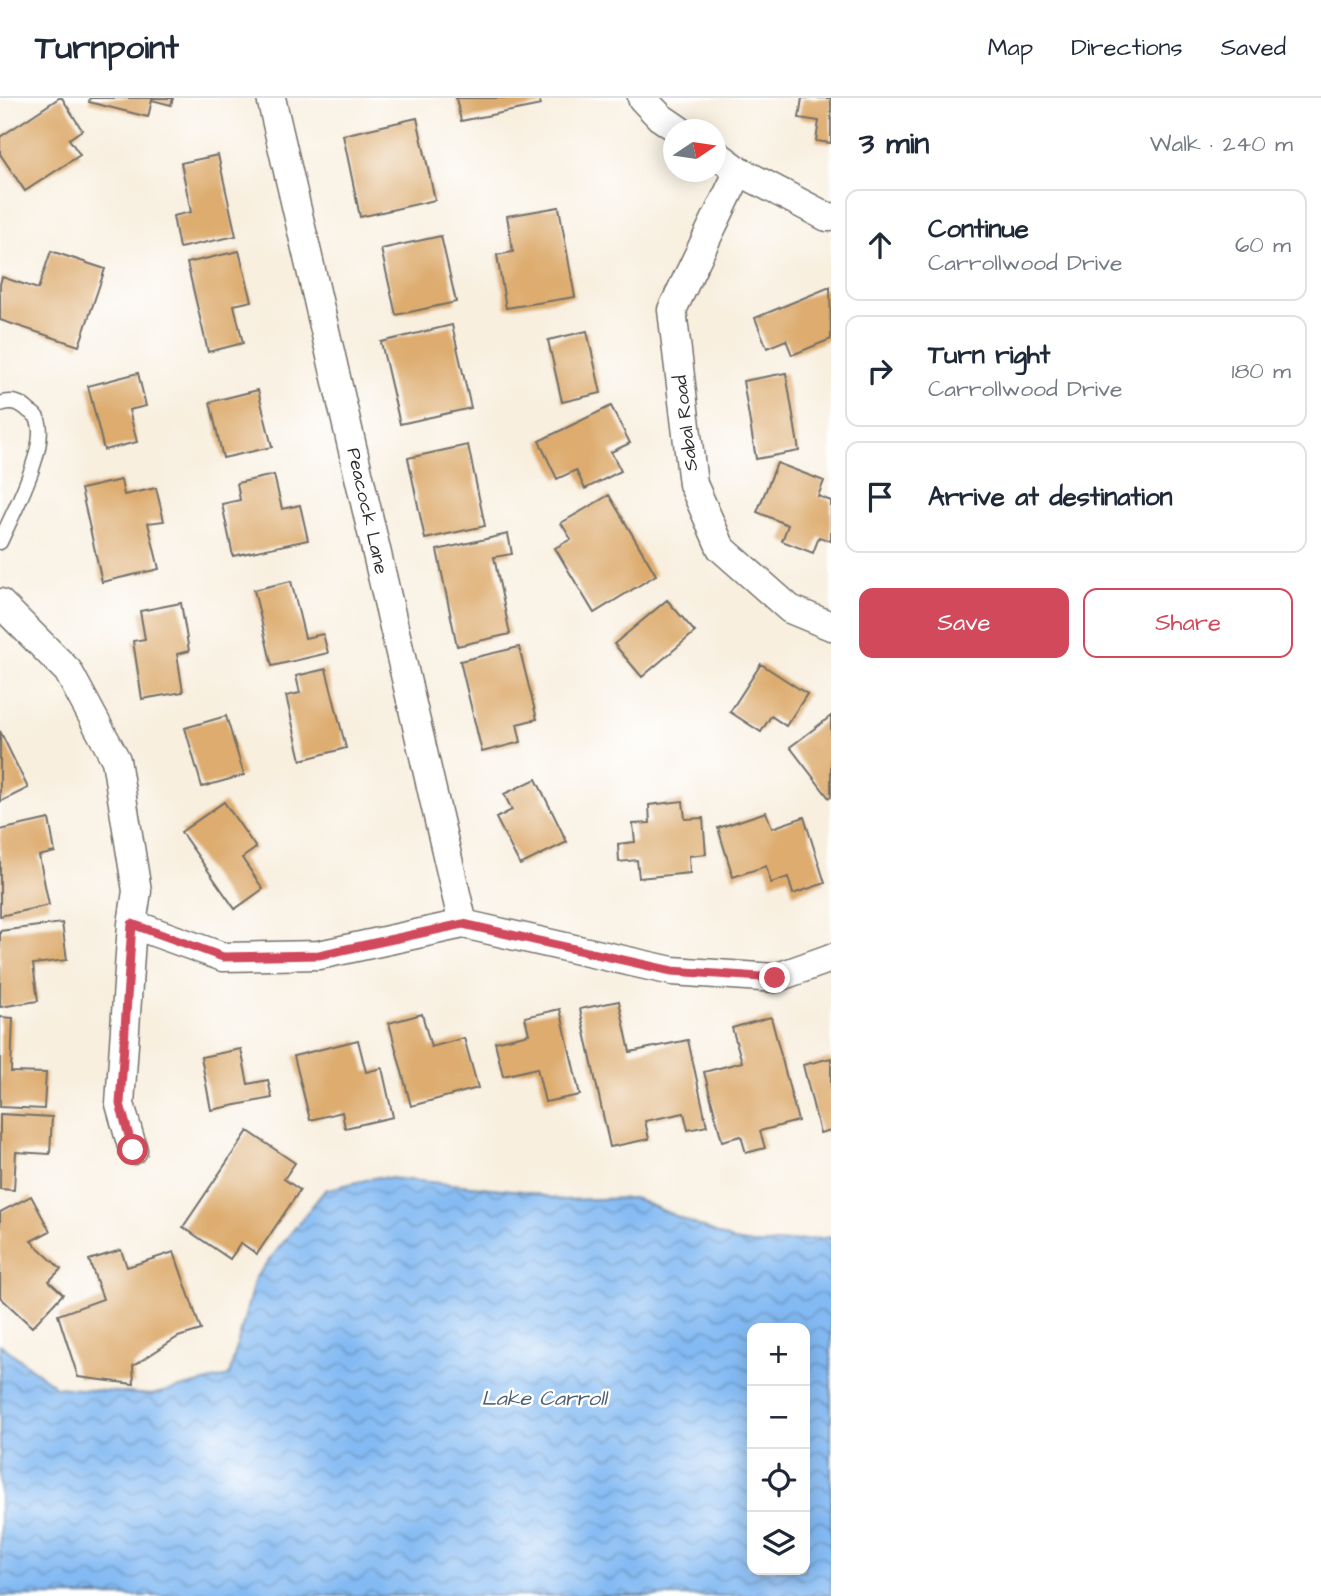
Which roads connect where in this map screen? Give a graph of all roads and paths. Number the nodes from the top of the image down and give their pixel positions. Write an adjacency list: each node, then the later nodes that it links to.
1 (271, 98): 12 (street, Peacock Lane)
2 (642, 98): 3 (street)
3 (663, 119)
4 (726, 162): 5 (street)
5 (739, 171): 6 (street); 10 (street, Sabal Road)
6 (831, 217)
7 (0, 404): 8 (lane)
8 (0, 542)
9 (0, 603): 11 (street)
10 (831, 626)
11 (132, 924): 12 (street); 14 (street)
12 (463, 924): 13 (street)
13 (831, 958)
14 (133, 1150)

